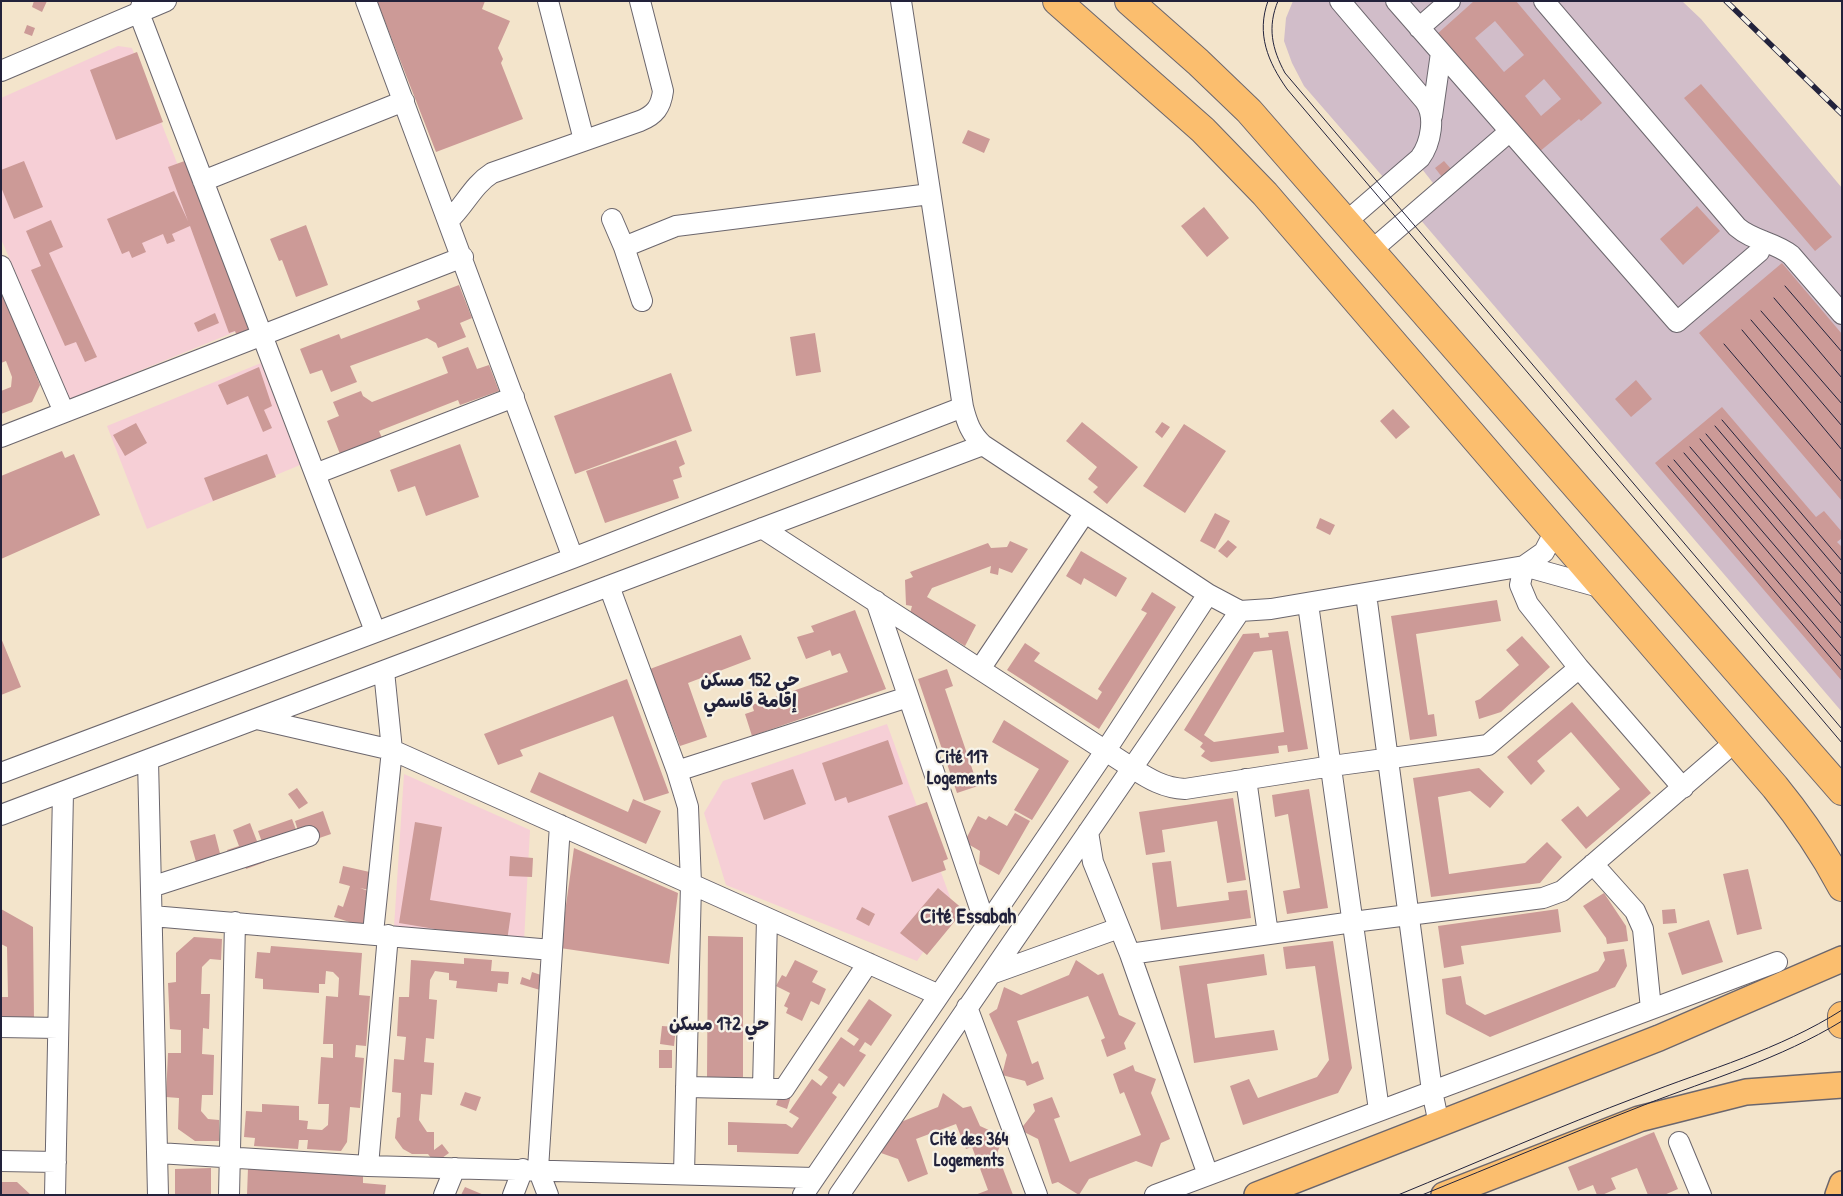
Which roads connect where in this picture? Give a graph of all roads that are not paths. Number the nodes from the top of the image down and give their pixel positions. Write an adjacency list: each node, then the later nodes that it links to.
1 (166, 1): 12 (street)
2 (366, 1): 16 (street)
3 (548, 1): 19 (street)
4 (640, 1): 19 (street)
5 (900, 1): 21 (street)
6 (1057, 1): 41 (highway)
7 (1129, 1): 24 (highway)
8 (1340, 1): 17 (street)
9 (1396, 1): 13 (street)
10 (1450, 1): 13 (street)
11 (1544, 1): 25 (street)
12 (141, 7): 15 (street); 20 (street)
13 (1419, 28): 14 (street)
14 (1441, 53): 17 (street); 18 (street)
15 (1, 71)
16 (404, 101): 20 (street); 23 (street)
17 (1432, 116): 24 (street)
18 (1508, 132): 25 (street); 27 (street)
19 (584, 140): 23 (street)
20 (203, 181): 32 (street)
21 (930, 194): 26 (street); 34 (street)
22 (612, 219): 26 (street)
23 (449, 220): 28 (street)
24 (1347, 221): 27 (highway)
25 (1763, 241): 31 (street)
26 (624, 247): 30 (street)
27 (1372, 250): 68 (highway)
28 (462, 257): 32 (street); 33 (street)
29 (1, 266): 35 (street)
30 (642, 301)
31 (1842, 314)
32 (262, 335): 35 (street); 38 (street)
33 (514, 397): 38 (street); 42 (street)
34 (963, 408): 37 (street); 42 (street)
35 (64, 412): 36 (street)
36 (1, 437)
37 (983, 446): 39 (street); 40 (street)
38 (315, 474): 51 (street)
39 (1084, 514): 46 (street); 53 (street)
40 (762, 528): 44 (street); 48 (street)
41 (1556, 531): 43 (street); 45 (highway)
42 (572, 558): 51 (street)
43 (1524, 566): 45 (street); 47 (street); 52 (street)
44 (609, 586): 54 (street); 64 (street)
45 (1604, 588): 57 (highway)
46 (1208, 594): 50 (street); 59 (street)
47 (1366, 594): 49 (street); 60 (street)
48 (876, 602): 53 (street); 55 (street)
49 (1308, 604): 50 (street); 62 (street)
50 (1240, 611): 63 (street)
51 (375, 631): 65 (street)
52 (1579, 668): 60 (street); 67 (street)
53 (980, 669): 59 (street)
54 (384, 671): 56 (street); 58 (street)
55 (908, 697): 64 (street); 83 (street)
56 (256, 719): 58 (street); 61 (street)
57 (1736, 741): 67 (street); 77 (highway)
58 (392, 750): 71 (street); 85 (street)
59 (1106, 750): 63 (street); 83 (street)
60 (1388, 758): 62 (street); 78 (street)
61 (148, 760): 69 (street); 76 (street)
62 (1332, 766): 66 (street); 82 (street)
63 (1132, 768): 66 (street); 72 (street)
64 (677, 771): 75 (street)
65 (1, 773)
66 (1246, 780): 86 (street)
67 (1683, 788): 74 (street)
68 (1842, 791)
69 (63, 792): 70 (street); 99 (street)
70 (1, 815)
71 (560, 825): 75 (street); 87 (street)
72 (1088, 832): 84 (street); 92 (street)
73 (309, 836): 76 (street)
74 (1593, 864): 78 (street); 95 (street)
75 (691, 884): 80 (street); 101 (street)
76 (151, 887): 79 (street)
77 (1842, 888)
78 (1408, 914): 82 (street); 103 (street)
79 (152, 916): 81 (street); 107 (street)
80 (767, 918): 91 (street); 102 (street)
81 (235, 922): 85 (street); 108 (street)
82 (1353, 922): 86 (street); 104 (street)
83 (986, 926): 93 (street)
84 (1119, 928): 88 (street); 92 (street)
85 (380, 934): 87 (street); 111 (street)
86 (1268, 934): 88 (street)
87 (552, 950): 113 (street)
88 (1130, 954): 115 (street)
89 (1842, 959): 105 (main road)
90 (1777, 962): 95 (street)
91 (868, 964): 93 (street); 102 (street)
92 (991, 974): 94 (street)
93 (939, 995): 116 (street)
94 (967, 1007): 125 (street); 126 (street)
95 (1651, 1009): 103 (street)
96 (1842, 1016): 97 (highway)
97 (1842, 1024)
98 (1, 1027): 99 (street)
99 (58, 1028): 110 (street)
100 (1842, 1085): 129 (main road)
101 (686, 1087): 102 (street); 114 (street)
102 (763, 1088)
103 (1432, 1090): 104 (street); 105 (street)
104 (1379, 1110): 115 (street)
105 (1439, 1124): 128 (main road)
106 (1679, 1142): 130 (street)
107 (158, 1153): 108 (street); 119 (street)
108 (230, 1158): 111 (street); 120 (street)
109 (1, 1161): 110 (street)
110 (56, 1162): 118 (street)
111 (368, 1166): 112 (street)
112 (455, 1168): 113 (street); 121 (street)
113 (530, 1169): 114 (street); 122 (street); 123 (street)
114 (684, 1174): 116 (street)
115 (1208, 1175): 127 (street)
116 (814, 1178): 124 (street)
117 (1842, 1184): 131 (main road)
118 (55, 1195)
119 (158, 1195)
120 (229, 1195)
121 (444, 1195)
122 (513, 1195)
123 (548, 1195)
124 (803, 1195)
125 (839, 1195)
126 (1037, 1195)
127 (1155, 1195)
128 (1256, 1195)
129 (1444, 1195)
130 (1701, 1195)
131 (1838, 1195)

